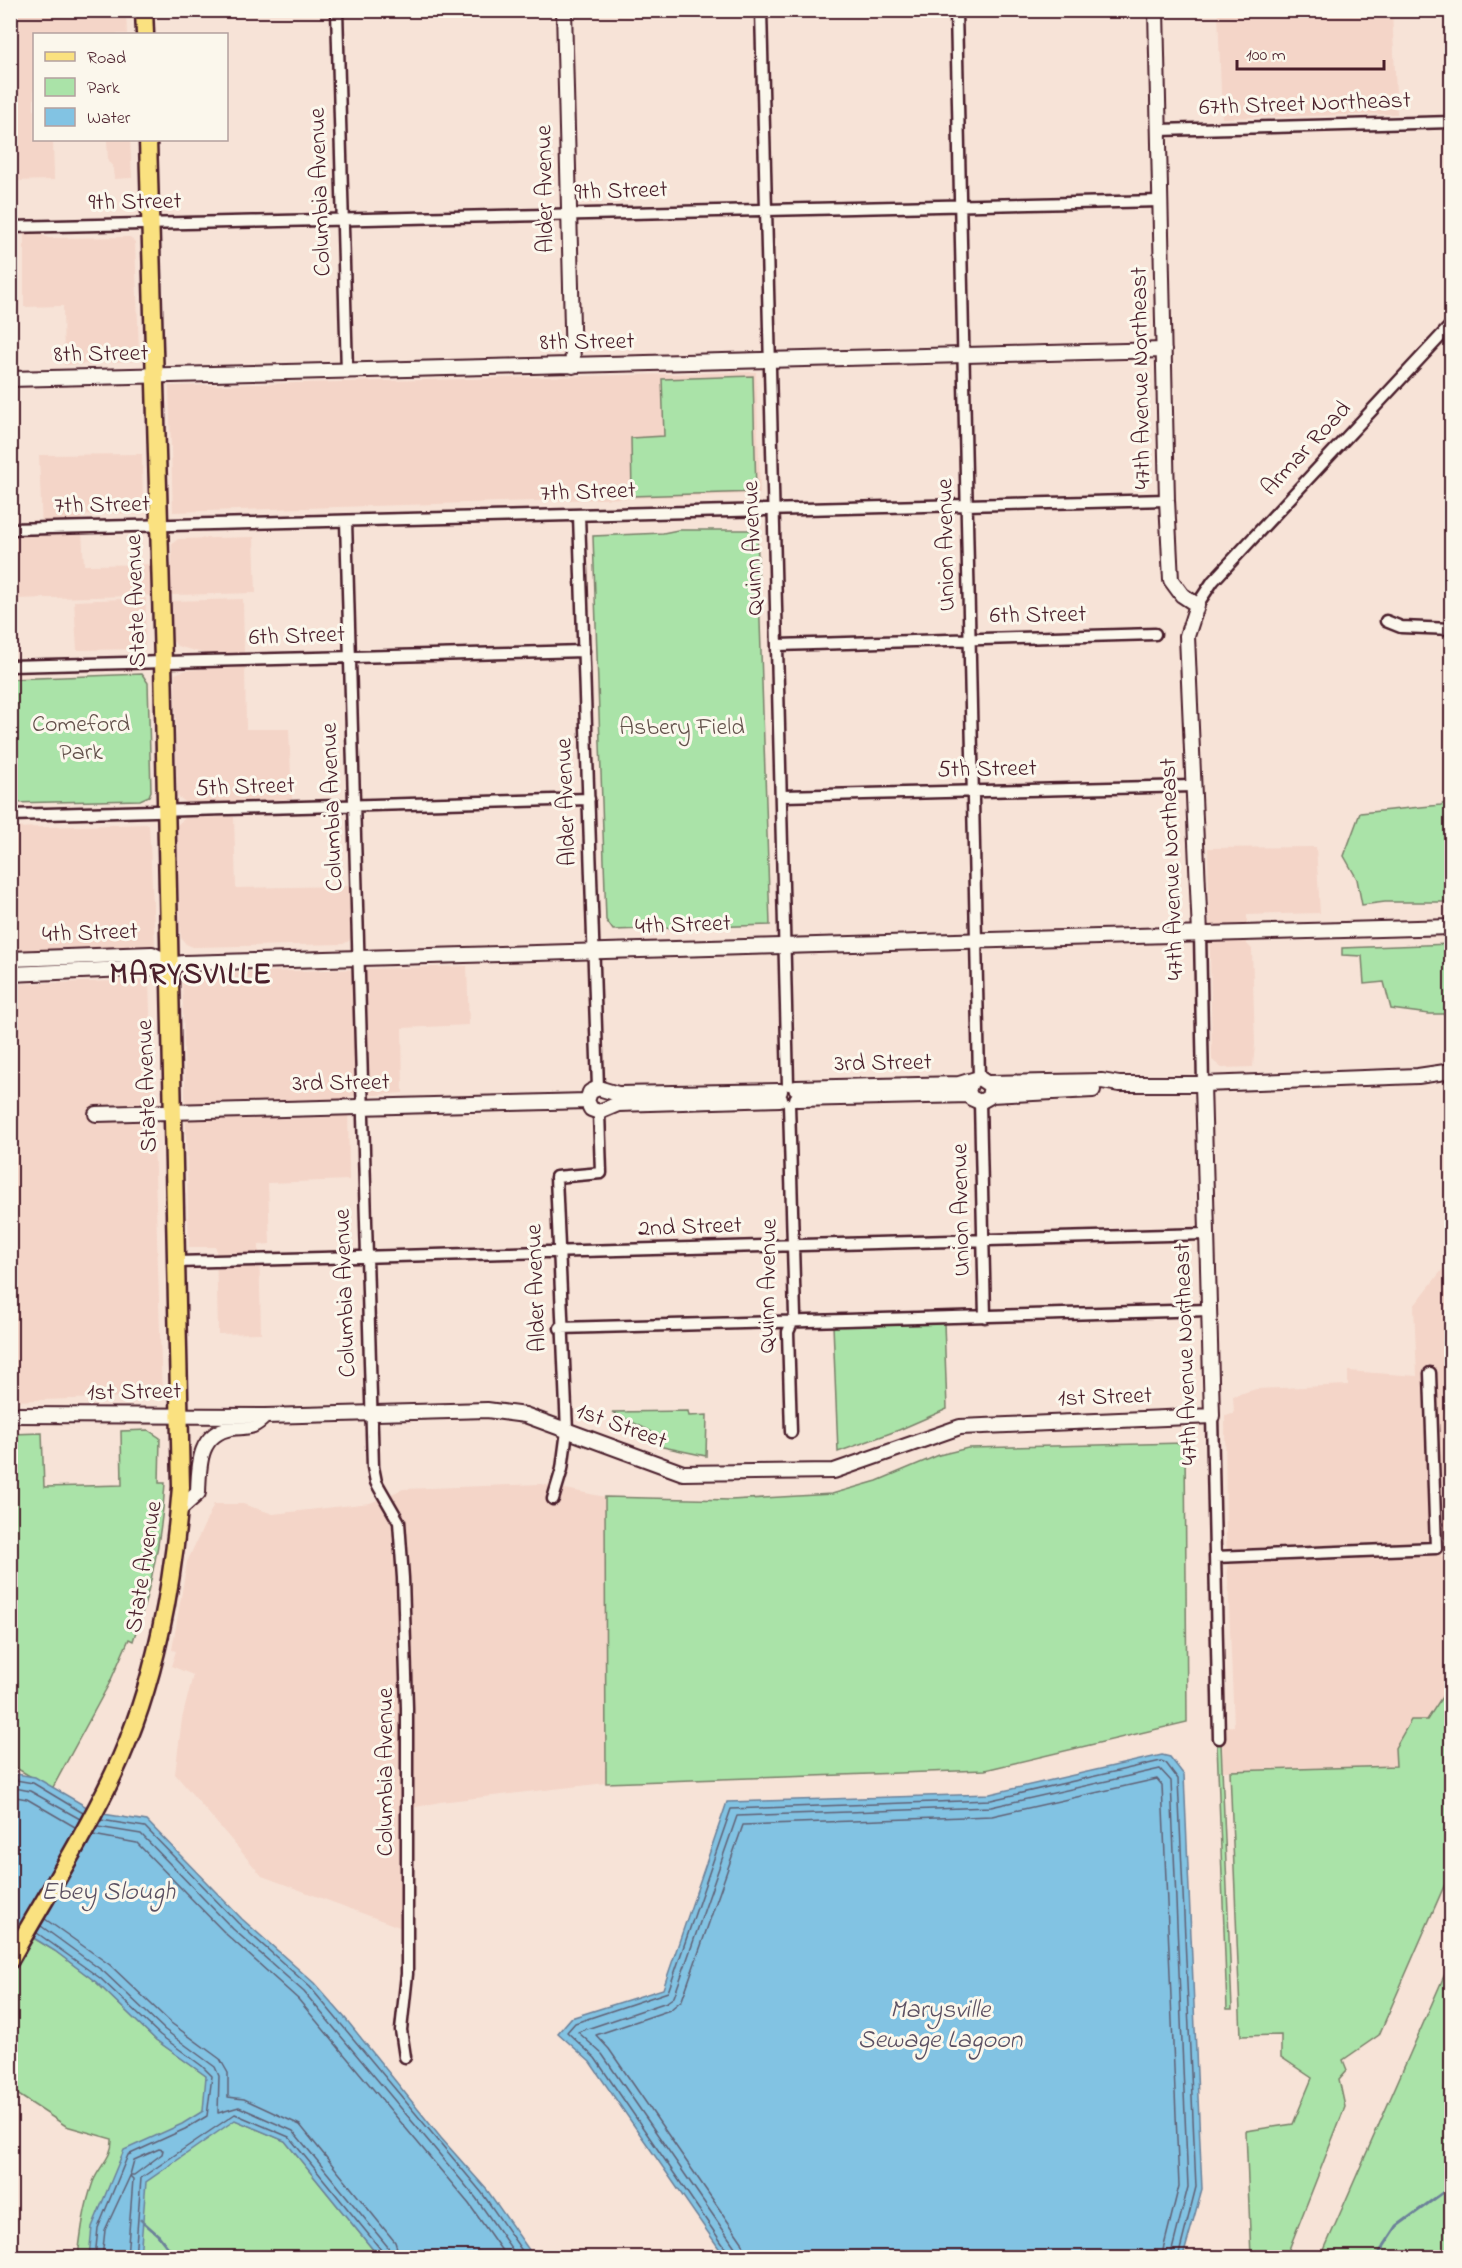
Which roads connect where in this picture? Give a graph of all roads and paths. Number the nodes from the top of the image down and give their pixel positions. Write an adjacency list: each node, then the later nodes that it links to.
1 (144, 10): 7 (main road)
2 (337, 10): 15 (street, Columbia Avenue)
3 (564, 10): 14 (street, Alder Avenue)
4 (761, 10): 13 (street, Quinn Avenue)
5 (956, 10): 12 (street, Union Avenue)
6 (1156, 10): 9 (street, 47th Avenue Northeast)
7 (145, 33)
8 (1452, 122): 9 (street, 67th Street Northeast)
9 (1159, 130): 11 (street, 47th Avenue Northeast)
10 (148, 141): 16 (main road, State Avenue)
11 (1160, 201): 12 (street, 9th Street); 19 (street, 47th Avenue Northeast)
12 (960, 206): 13 (street, 9th Street); 20 (street, Union Avenue)
13 (767, 209): 14 (street, 9th Street); 21 (street, Quinn Avenue)
14 (569, 214): 15 (street, 9th Street); 22 (street, Alder Avenue)
15 (344, 219): 16 (street, 9th Street); 23 (street, Columbia Avenue)
16 (150, 224): 17 (street, 9th Street); 24 (main road, State Avenue)
17 (10, 227)
18 (1452, 324): 33 (street, Armar Road)
19 (1164, 350): 20 (street, 8th Street); 26 (street, 47th Avenue Northeast)
20 (963, 356): 21 (street, 8th Street); 27 (street, Union Avenue)
21 (770, 361): 22 (street, 8th Street); 28 (street, Quinn Avenue)
22 (573, 366): 23 (street, 8th Street)
23 (347, 372): 24 (street, 8th Street)
24 (154, 377): 25 (street, 8th Street); 31 (main road, State Avenue)
25 (10, 379)
26 (1167, 500): 27 (street, 7th Street); 33 (street, 47th Avenue Northeast)
27 (967, 505): 28 (street, 7th Street); 37 (street, Union Avenue)
28 (773, 509): 29 (street, 7th Street); 38 (street, Quinn Avenue)
29 (579, 515): 30 (street, 7th Street); 39 (street, Alder Avenue)
30 (346, 521): 31 (street, 7th Street); 40 (street, Columbia Avenue)
31 (158, 525): 32 (street, 7th Street); 41 (main road, State Avenue)
32 (10, 529)
33 (1197, 605): 43 (street, 47th Avenue Northeast)
34 (1386, 621): 35 (street)
35 (1452, 629)
36 (1155, 634): 37 (street, 6th Street)
37 (970, 638): 38 (street, 6th Street); 44 (street, Union Avenue)
38 (778, 645): 45 (street, Quinn Avenue)
39 (584, 651): 40 (street, 6th Street); 46 (street, Alder Avenue)
40 (350, 657): 41 (street, 6th Street); 47 (street, Columbia Avenue)
41 (163, 662): 42 (street, 6th Street); 48 (main road, State Avenue)
42 (10, 666)
43 (1192, 786): 44 (street, 5th Street); 51 (street, 47th Avenue Northeast)
44 (974, 791): 45 (street, 5th Street); 52 (street, Union Avenue)
45 (783, 796): 53 (street, Quinn Avenue)
46 (589, 800): 47 (street, 5th Street); 54 (street, Alder Avenue)
47 (354, 806): 48 (street, 5th Street); 55 (street, Columbia Avenue)
48 (166, 811): 49 (street, 5th Street); 57 (main road, State Avenue)
49 (10, 815)
50 (1452, 927): 51 (street, 4th Street)
51 (1200, 934): 52 (street, 4th Street); 60 (street, 47th Avenue Northeast)
52 (977, 941): 53 (street, 4th Street); 61 (street, Union Avenue)
53 (786, 946): 54 (street, 4th Street); 62 (street, Quinn Avenue)
54 (594, 951): 55 (street, 4th Street); 63 (street, Alder Avenue)
55 (358, 958): 57 (street, 4th Street); 64 (street, Columbia Avenue)
56 (10, 959): 57 (street, 4th Street)
57 (168, 963): 58 (street, 4th Street); 65 (main road, State Avenue)
58 (10, 974)
59 (1452, 1071): 60 (street, 3rd Street)
60 (1203, 1084): 61 (street, 3rd Street); 67 (street, 47th Avenue Northeast)
61 (980, 1089): 62 (street, 3rd Street); 68 (street, Union Avenue)
62 (788, 1094): 63 (street, 3rd Street); 69 (street, Quinn Avenue)
63 (603, 1100): 64 (street, 3rd Street); 70 (street, Alder Avenue)
64 (362, 1107): 65 (street, 3rd Street); 71 (street, Columbia Avenue)
65 (173, 1110): 66 (street, 3rd Street); 72 (main road, State Avenue)
66 (96, 1114)
67 (1206, 1234): 68 (street, 2nd Street); 73 (street, 47th Avenue Northeast)
68 (984, 1240): 69 (street, 2nd Street); 74 (street, Union Avenue)
69 (793, 1246): 70 (street, 2nd Street); 75 (street, Quinn Avenue)
70 (558, 1253): 71 (street, 2nd Street); 76 (street, Alder Avenue)
71 (366, 1258): 72 (street, 2nd Street); 78 (street, Columbia Avenue)
72 (176, 1262): 79 (main road, State Avenue)
73 (1209, 1310): 74 (street); 82 (street, 47th Avenue Northeast)
74 (986, 1317): 75 (street)
75 (792, 1323): 76 (street); 84 (street, Quinn Avenue)
76 (560, 1328): 83 (street, Alder Avenue)
77 (1430, 1373): 87 (street)
78 (371, 1413): 81 (street, 1st Street); 83 (street, 1st Street); 90 (street, Columbia Avenue)
79 (180, 1414): 80 (street, 1st Street); 81 (street, 1st Street); 86 (main road, State Avenue)
80 (10, 1415)
81 (265, 1416): 86 (street)
82 (1212, 1416): 83 (street, 1st Street); 87 (street, 47th Avenue Northeast)
83 (567, 1431): 85 (street)
84 (791, 1432)
85 (553, 1499)
86 (179, 1510): 89 (main road, State Avenue)
87 (1215, 1557): 88 (street, 47th Avenue Northeast)
88 (1219, 1738)
89 (10, 1960)
90 (405, 2057)

